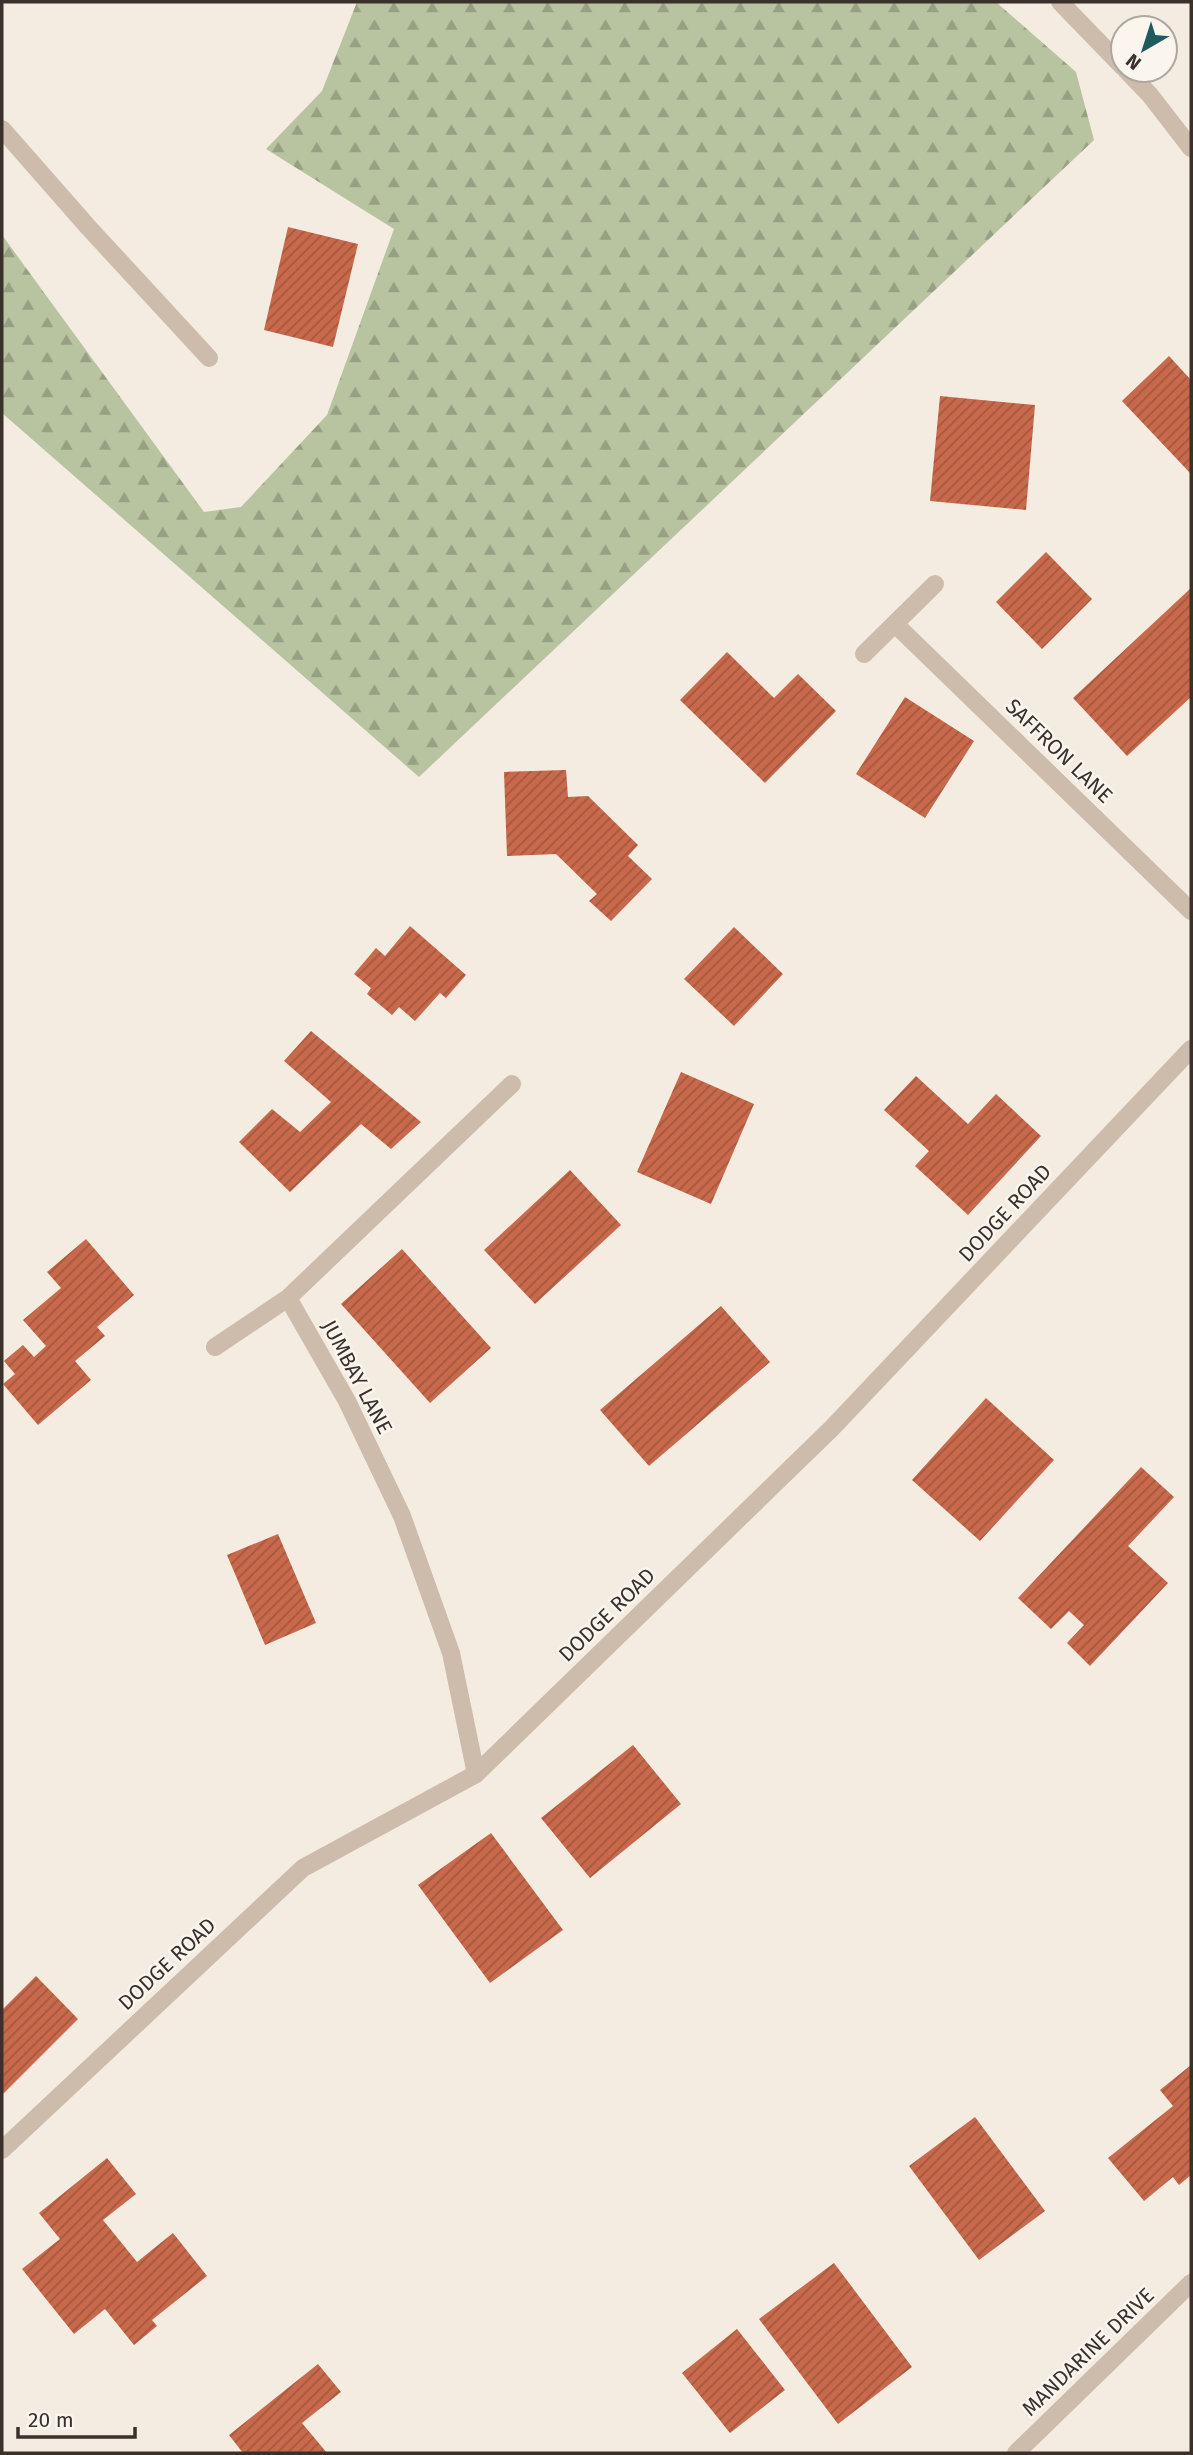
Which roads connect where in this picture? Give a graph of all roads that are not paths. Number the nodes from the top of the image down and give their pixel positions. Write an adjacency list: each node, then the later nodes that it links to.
1 (1060, 2): 2 (street)
2 (1109, 53)
3 (1139, 84): 5 (street)
4 (2, 129): 6 (street)
5 (1191, 148)
6 (209, 358)
7 (935, 584): 8 (street)
8 (894, 624): 9 (street); 10 (street, SAFFRON LANE)
9 (864, 654)
10 (1191, 911)
11 (1191, 1049): 15 (street, DODGE ROAD)
12 (512, 1084): 13 (street)
13 (288, 1298): 14 (street); 15 (street, JUMBAY LANE)
14 (215, 1347)
15 (476, 1774): 16 (street, DODGE ROAD)
16 (2, 2150)
17 (1191, 2283): 18 (street, MANDARINE DRIVE)
18 (1016, 2453)

